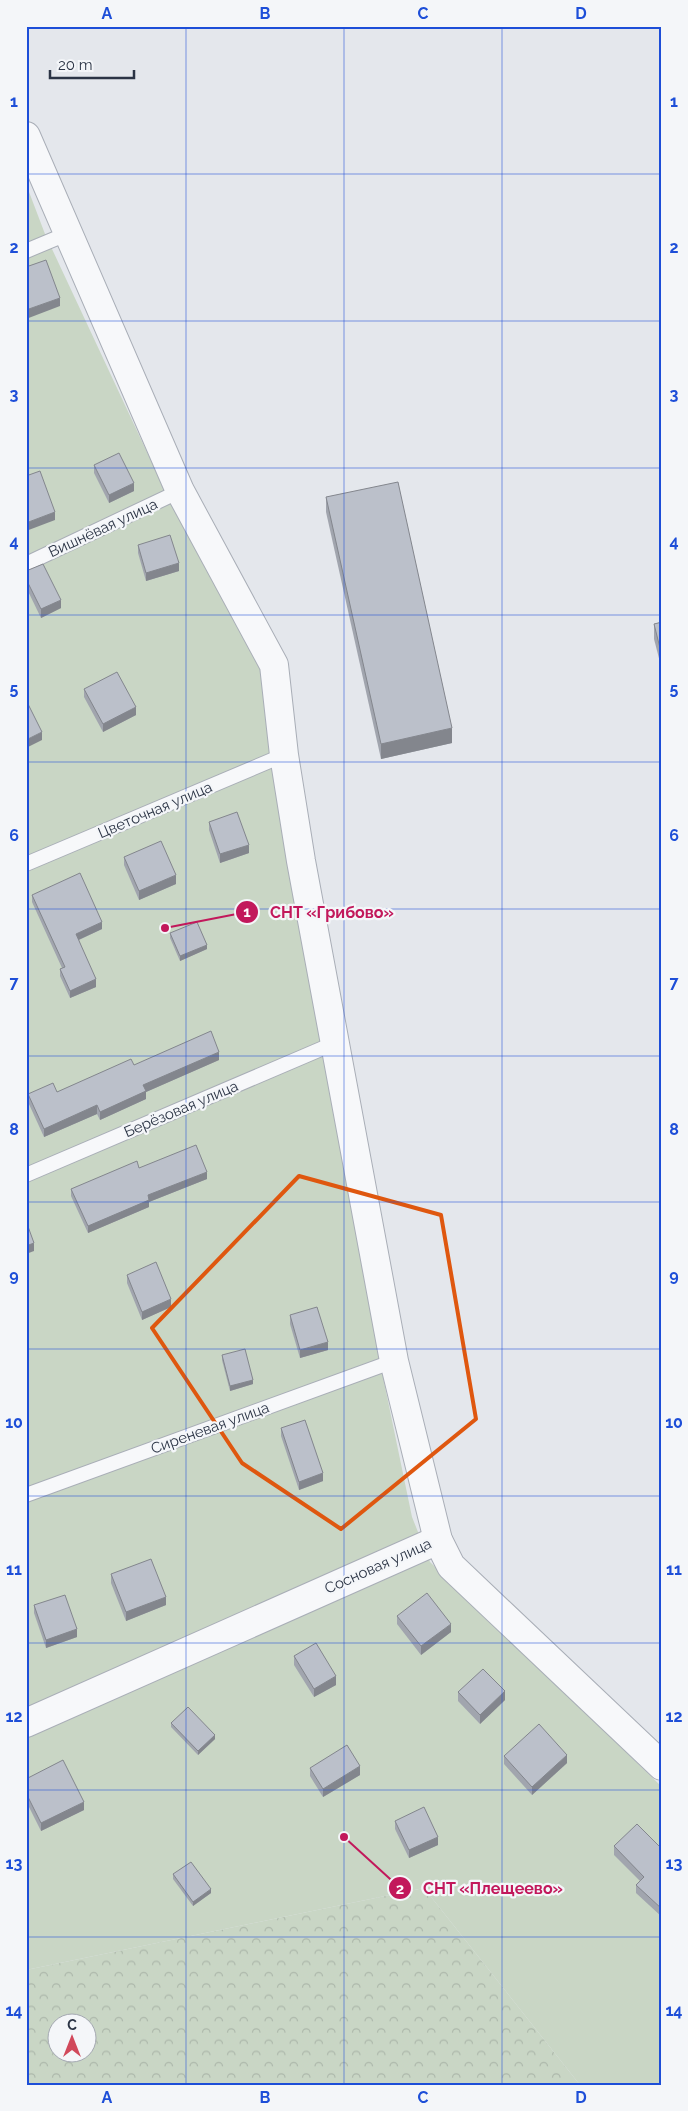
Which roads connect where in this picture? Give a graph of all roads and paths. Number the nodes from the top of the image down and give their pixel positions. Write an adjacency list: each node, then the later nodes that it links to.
1 (26, 136): 2 (street)
2 (69, 233): 3 (lane); 4 (street)
3 (26, 251)
4 (180, 491): 5 (lane, Вишнёвая улица); 6 (street)
5 (26, 564)
6 (284, 755): 7 (lane, Цветочная улица); 8 (street)
7 (26, 864)
8 (335, 1044): 9 (lane, Берёзовая улица); 10 (street)
9 (26, 1175)
10 (394, 1360): 11 (lane, Сиреневая улица); 12 (street)
11 (26, 1495)
12 (438, 1540): 13 (street, Сосновая улица); 14 (street, Сосновая улица)
13 (26, 1723)
14 (662, 1766)

